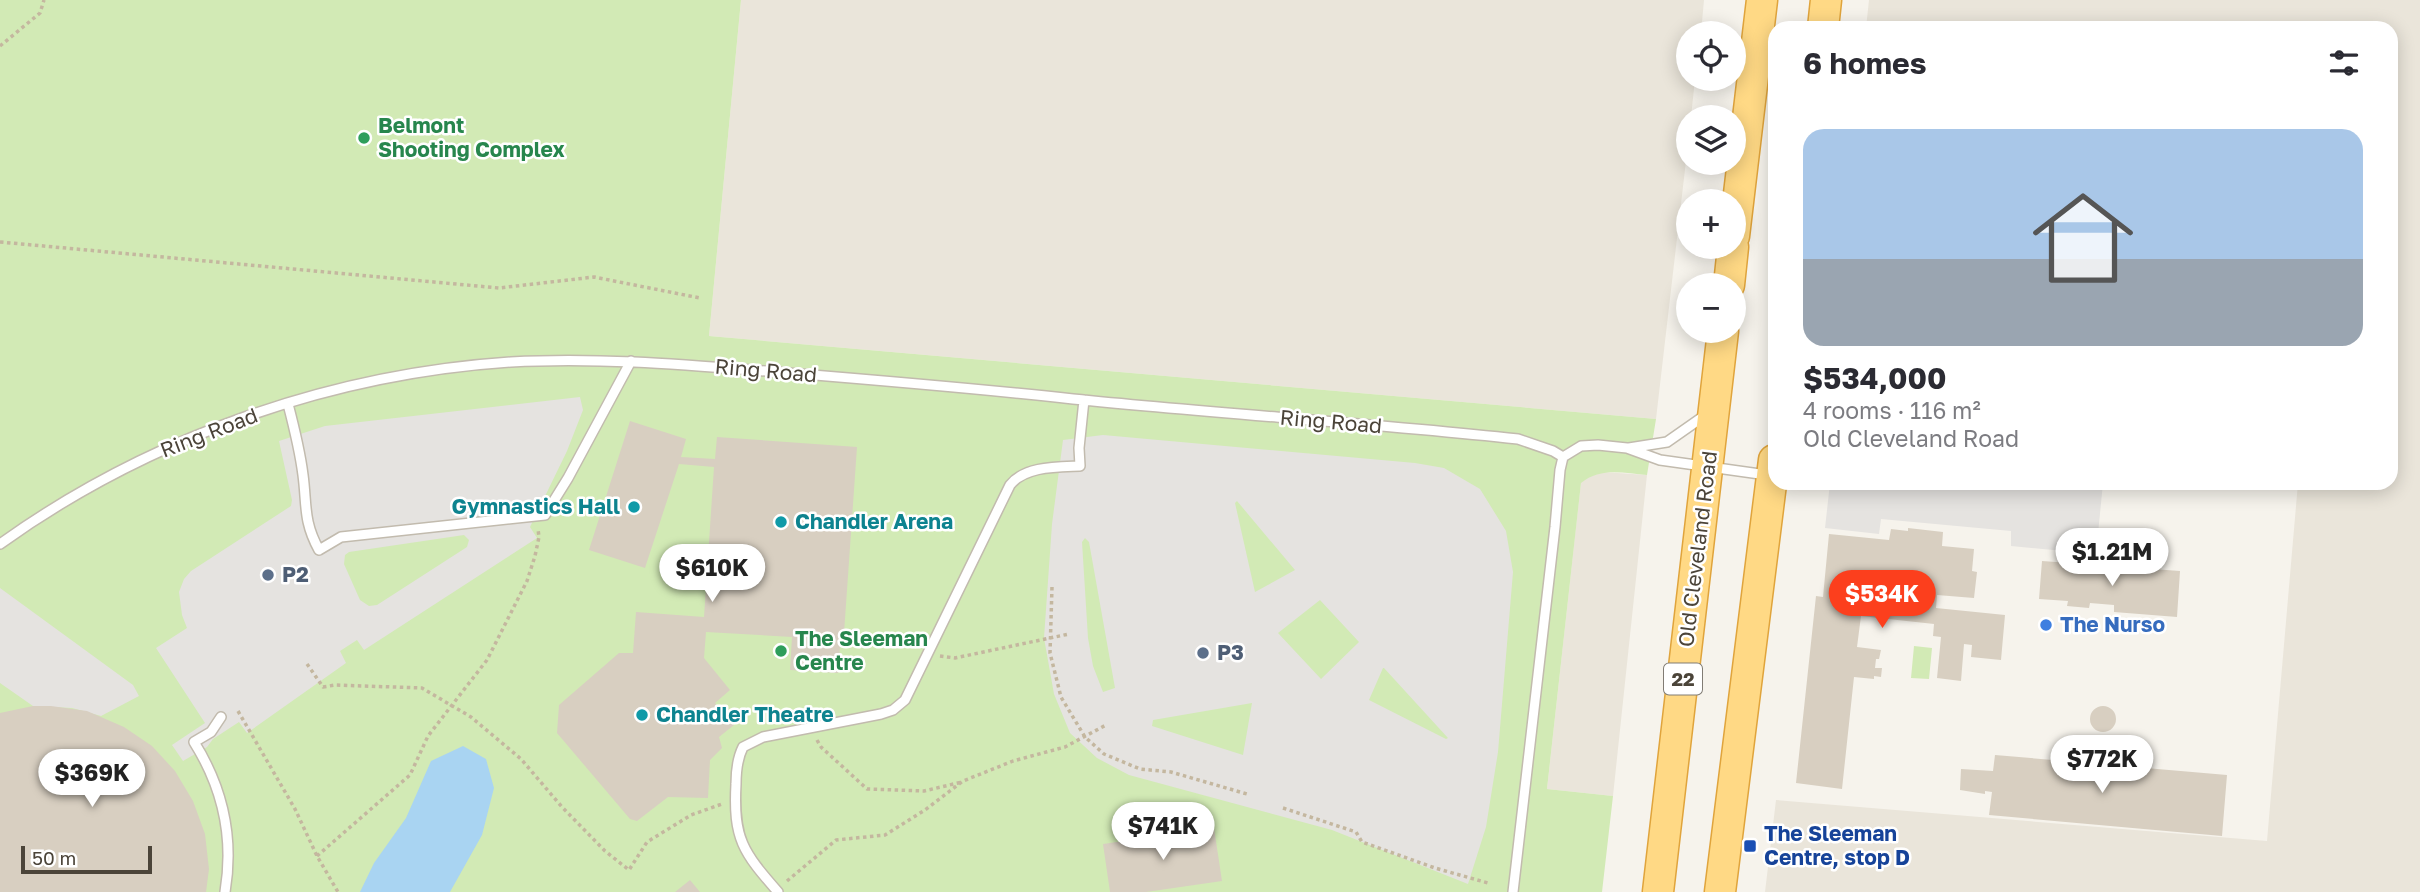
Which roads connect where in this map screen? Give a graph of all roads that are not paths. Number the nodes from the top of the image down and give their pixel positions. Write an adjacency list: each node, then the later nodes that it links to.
1 (1762, 0): 4 (highway)
2 (1826, 0): 3 (highway)
3 (1824, 21)
4 (1740, 189)
5 (1722, 343): 9 (highway, Old Cleveland Road / 22)
6 (631, 362): 7 (lane, Ring Road); 8 (lane, Ring Road); 8 (lane)
7 (1084, 400): 11 (lane, Ring Road); 17 (lane)
8 (288, 404): 15 (lane, Ring Road)
9 (1714, 409): 10 (lane); 12 (highway, Old Cleveland Road / 22)
10 (1627, 448): 11 (lane); 12 (lane)
11 (1563, 457): 19 (lane)
12 (1707, 467): 13 (lane); 20 (highway, Old Cleveland Road / 22)
13 (1768, 468)
14 (1771, 490): 21 (highway)
15 (0, 544)
16 (221, 717): 18 (lane)
17 (777, 891)
18 (225, 892)
19 (1513, 892)
20 (1658, 892)
21 (1720, 892)

